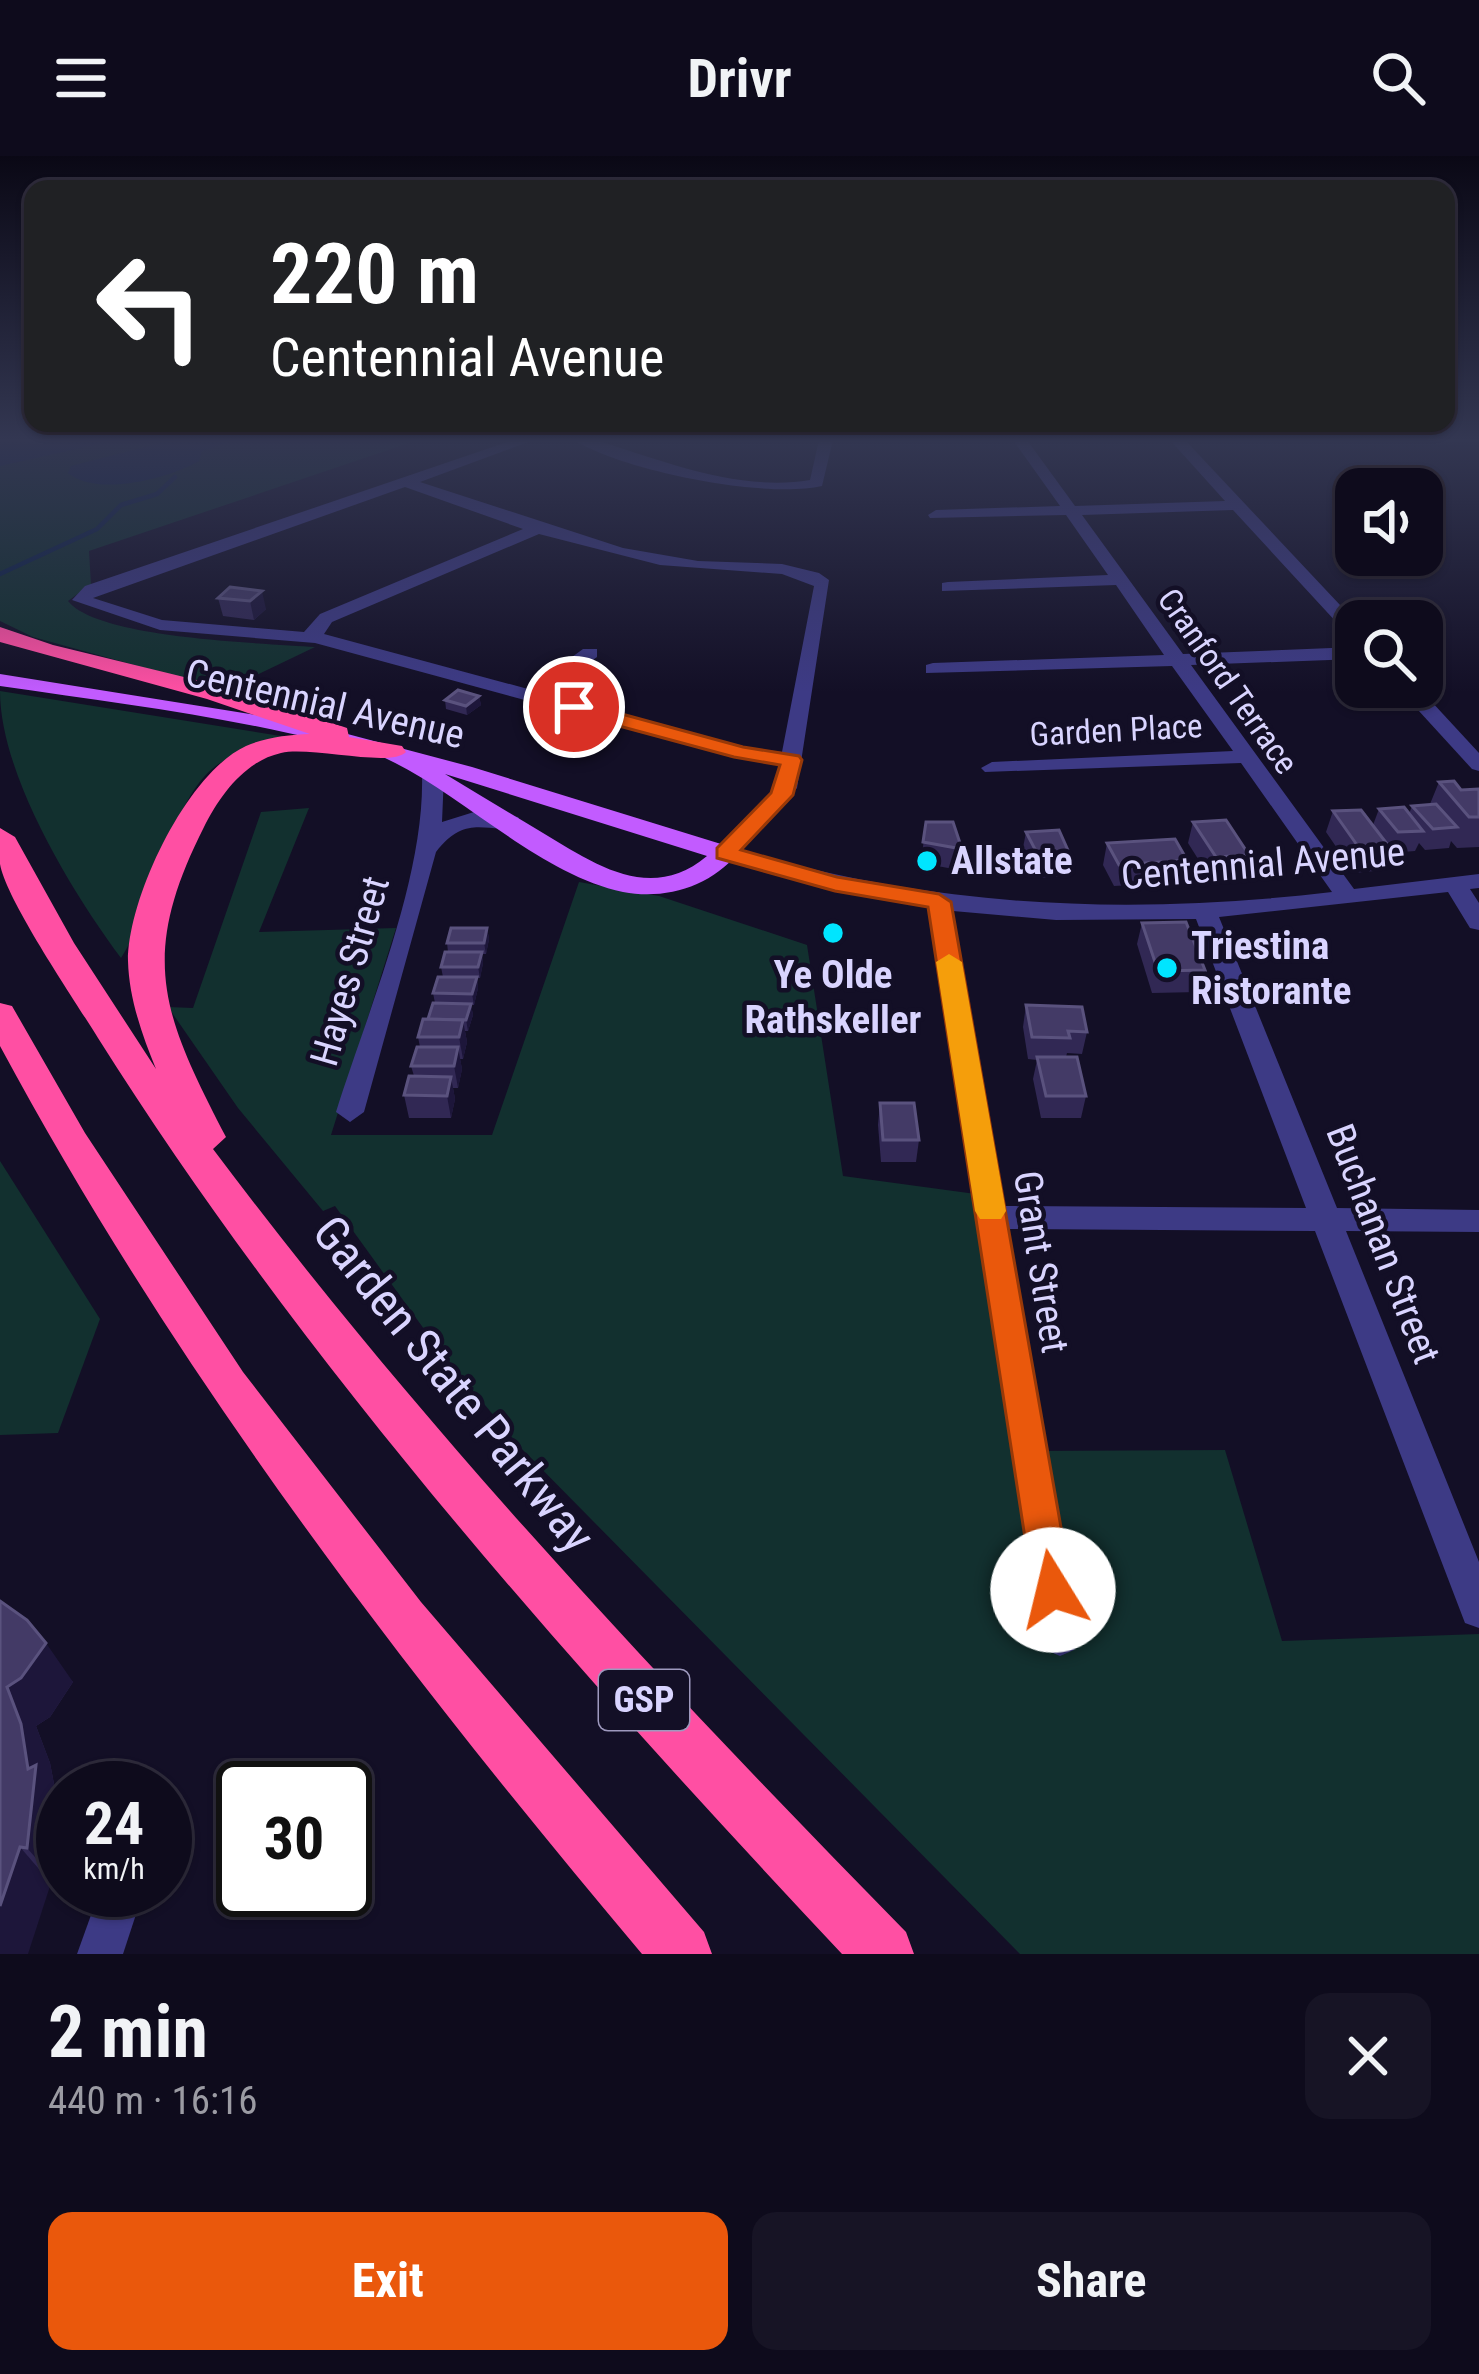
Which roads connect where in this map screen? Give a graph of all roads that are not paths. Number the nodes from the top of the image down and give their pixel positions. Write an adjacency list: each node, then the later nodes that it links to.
1 (288, 524): 10 (street)
2 (524, 524): 5 (street)
3 (1080, 524): 6 (street, Cranford Terrace)
4 (1255, 524): 8 (street)
5 (538, 529): 10 (street); 20 (street)
6 (1121, 580): 7 (street); 13 (street, Cranford Terrace)
7 (948, 586)
8 (1335, 610)
9 (0, 634): 18 (highway)
10 (316, 638): 16 (street)
11 (590, 653): 16 (street)
12 (1335, 654): 13 (street)
13 (1174, 659): 14 (street); 19 (street, Cranford Terrace)
14 (933, 669)
15 (7, 681): 18 (main road, Centennial Avenue)
16 (532, 696): 20 (street)
17 (1426, 708): 21 (street)
18 (392, 752): 23 (main road); 27 (main road, Centennial Avenue); 40 (highway)
19 (1243, 757): 22 (street, Garden Place); 29 (street, Cranford Terrace)
20 (792, 760): 27 (street)
21 (1479, 765)
22 (992, 768)
23 (433, 775): 24 (main road); 26 (street, Hayes Street)
24 (510, 822): 26 (street, Hayes Street); 27 (main road)
25 (0, 837): 40 (highway, Garden State Parkway / GSP)
26 (425, 852): 36 (street, Hayes Street)
27 (725, 853): 30 (street, Centennial Avenue)
28 (1467, 882): 29 (street, Centennial Avenue); 32 (street)
29 (1347, 896): 31 (street, Centennial Avenue)
30 (939, 902): 31 (street, Centennial Avenue); 37 (street, Grant Street)
31 (1205, 911): 38 (street, Buchanan Street)
32 (1479, 922)
33 (0, 1014): 35 (highway)
34 (0, 1029): 35 (highway)
35 (50, 1107): 45 (highway)
36 (350, 1112)
37 (992, 1217): 38 (street); 42 (street, Grant Street)
38 (1330, 1220): 39 (street); 41 (street, Buchanan Street)
39 (1479, 1220)
40 (299, 1293): 46 (highway, Garden State Parkway / GSP)
41 (1479, 1610)
42 (1060, 1637)
43 (113, 1917): 44 (street)
44 (100, 1954)
45 (682, 1954)
46 (884, 1954)

